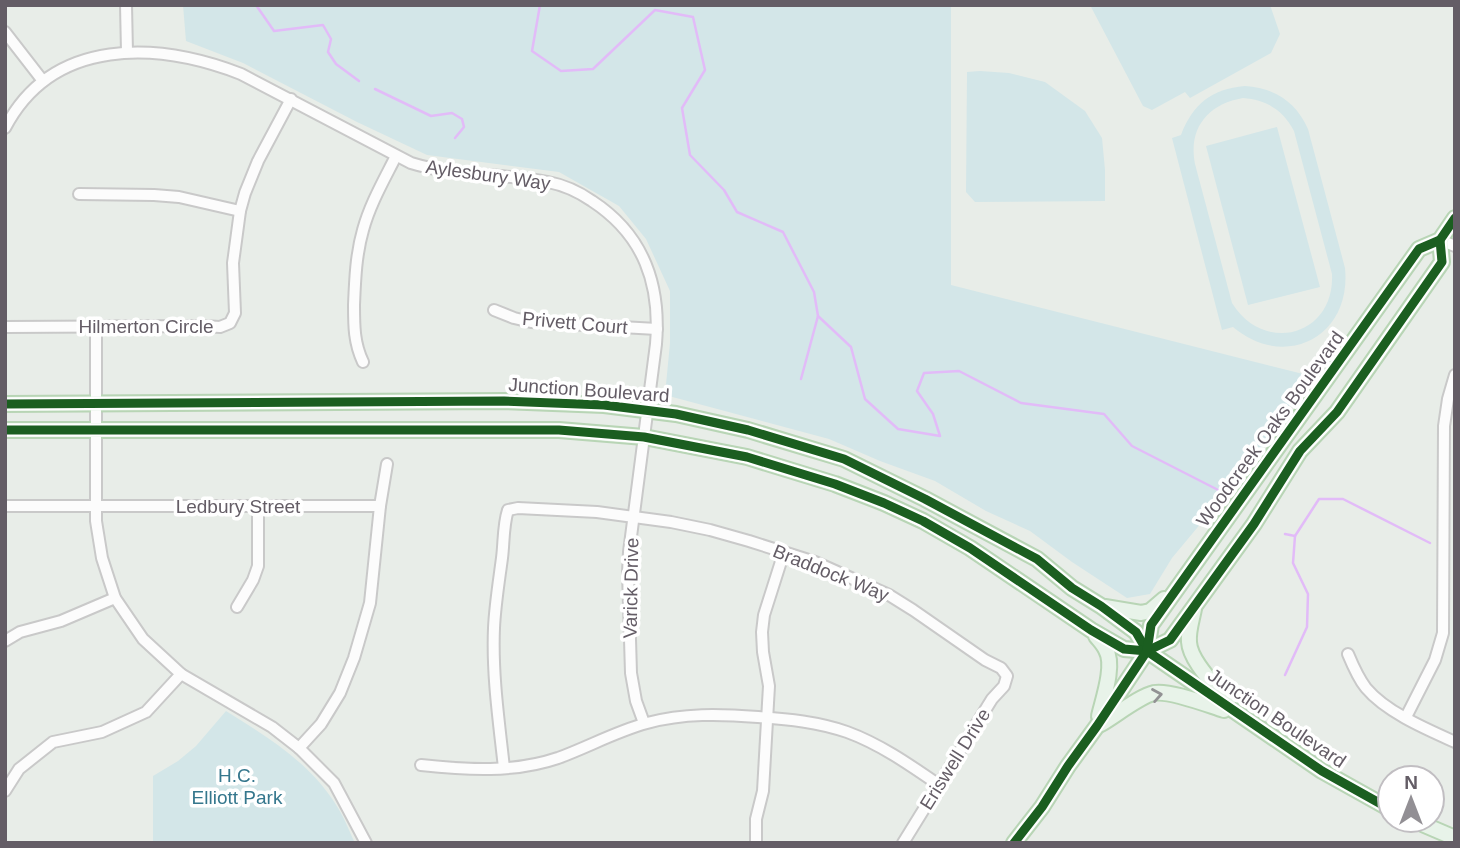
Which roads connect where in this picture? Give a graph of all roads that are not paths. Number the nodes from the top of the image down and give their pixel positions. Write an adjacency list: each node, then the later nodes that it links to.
1 (126, 5): 3 (street)
2 (5, 32): 4 (street)
3 (127, 52): 4 (street); 5 (street)
4 (43, 81): 6 (street)
5 (291, 99): 7 (street, Aylesbury Way); 9 (street, Hilmerton Circle)
6 (5, 128)
7 (396, 156): 16 (street, Aylesbury Way); 17 (street)
8 (79, 194): 9 (street)
9 (240, 211): 14 (street, Hilmerton Circle)
10 (1455, 218): 11 (main road, Woodcreek Oaks Boulevard)
11 (1440, 240): 12 (street); 33 (main road, Woodcreek Oaks Boulevard); 35 (main road, Woodcreek Oaks Boulevard)
12 (1455, 246)
13 (494, 310): 16 (street, Privett Court)
14 (96, 326): 15 (street, Hilmerton Circle); 20 (street)
15 (5, 327)
16 (657, 330): 21 (street, Aylesbury Way)
17 (363, 362)
18 (1455, 375): 22 (street)
19 (5, 404): 20 (main road, Junction Boulevard)
20 (96, 404): 21 (main road, Junction Boulevard); 24 (street)
21 (648, 409): 25 (street, Varick Drive); 36 (main road, Junction Boulevard)
22 (1450, 426): 45 (street)
23 (5, 430): 24 (main road, Junction Boulevard)
24 (96, 431): 25 (main road, Junction Boulevard); 28 (street)
25 (644, 437): 31 (street, Varick Drive); 38 (main road, Junction Boulevard)
26 (387, 464): 30 (street)
27 (5, 506): 28 (street, Ledbury Street)
28 (96, 506): 29 (street, Ledbury Street); 34 (street)
29 (258, 506): 30 (street, Ledbury Street); 37 (street)
30 (380, 506): 50 (street)
31 (634, 516): 32 (street, Braddock Way); 47 (street, Varick Drive); 52 (street, Braddock Way)
32 (784, 552): 43 (street, Braddock Way); 46 (street)
33 (1176, 590): 36 (main road); 40 (main road, Woodcreek Oaks Boulevard)
34 (116, 598): 39 (street); 42 (street)
35 (1195, 604): 40 (main road, Woodcreek Oaks Boulevard); 44 (main road)
36 (1101, 606): 40 (main road, Junction Boulevard)
37 (237, 607)
38 (1091, 630): 40 (main road, Junction Boulevard); 48 (main road)
39 (5, 641)
40 (1147, 651): 44 (main road, Junction Boulevard); 48 (main road, Woodcreek Oaks Boulevard)
41 (1348, 654): 45 (street)
42 (181, 674): 50 (street); 54 (street)
43 (1007, 676): 53 (street, Eriswell Drive)
44 (1237, 714): 48 (main road, one-way to 44); 55 (main road, Junction Boulevard)
45 (1406, 717): 49 (street)
46 (768, 718): 47 (street); 53 (street); 57 (street)
47 (644, 723): 52 (street)
48 (1097, 726): 59 (main road, Woodcreek Oaks Boulevard)
49 (1455, 741)
50 (299, 748): 56 (street)
51 (421, 765): 52 (street)
52 (504, 768)
53 (939, 785): 58 (street, Eriswell Drive)
54 (5, 791)
55 (1376, 801)
56 (366, 843)
57 (756, 843)
58 (903, 843)
59 (1014, 843)

